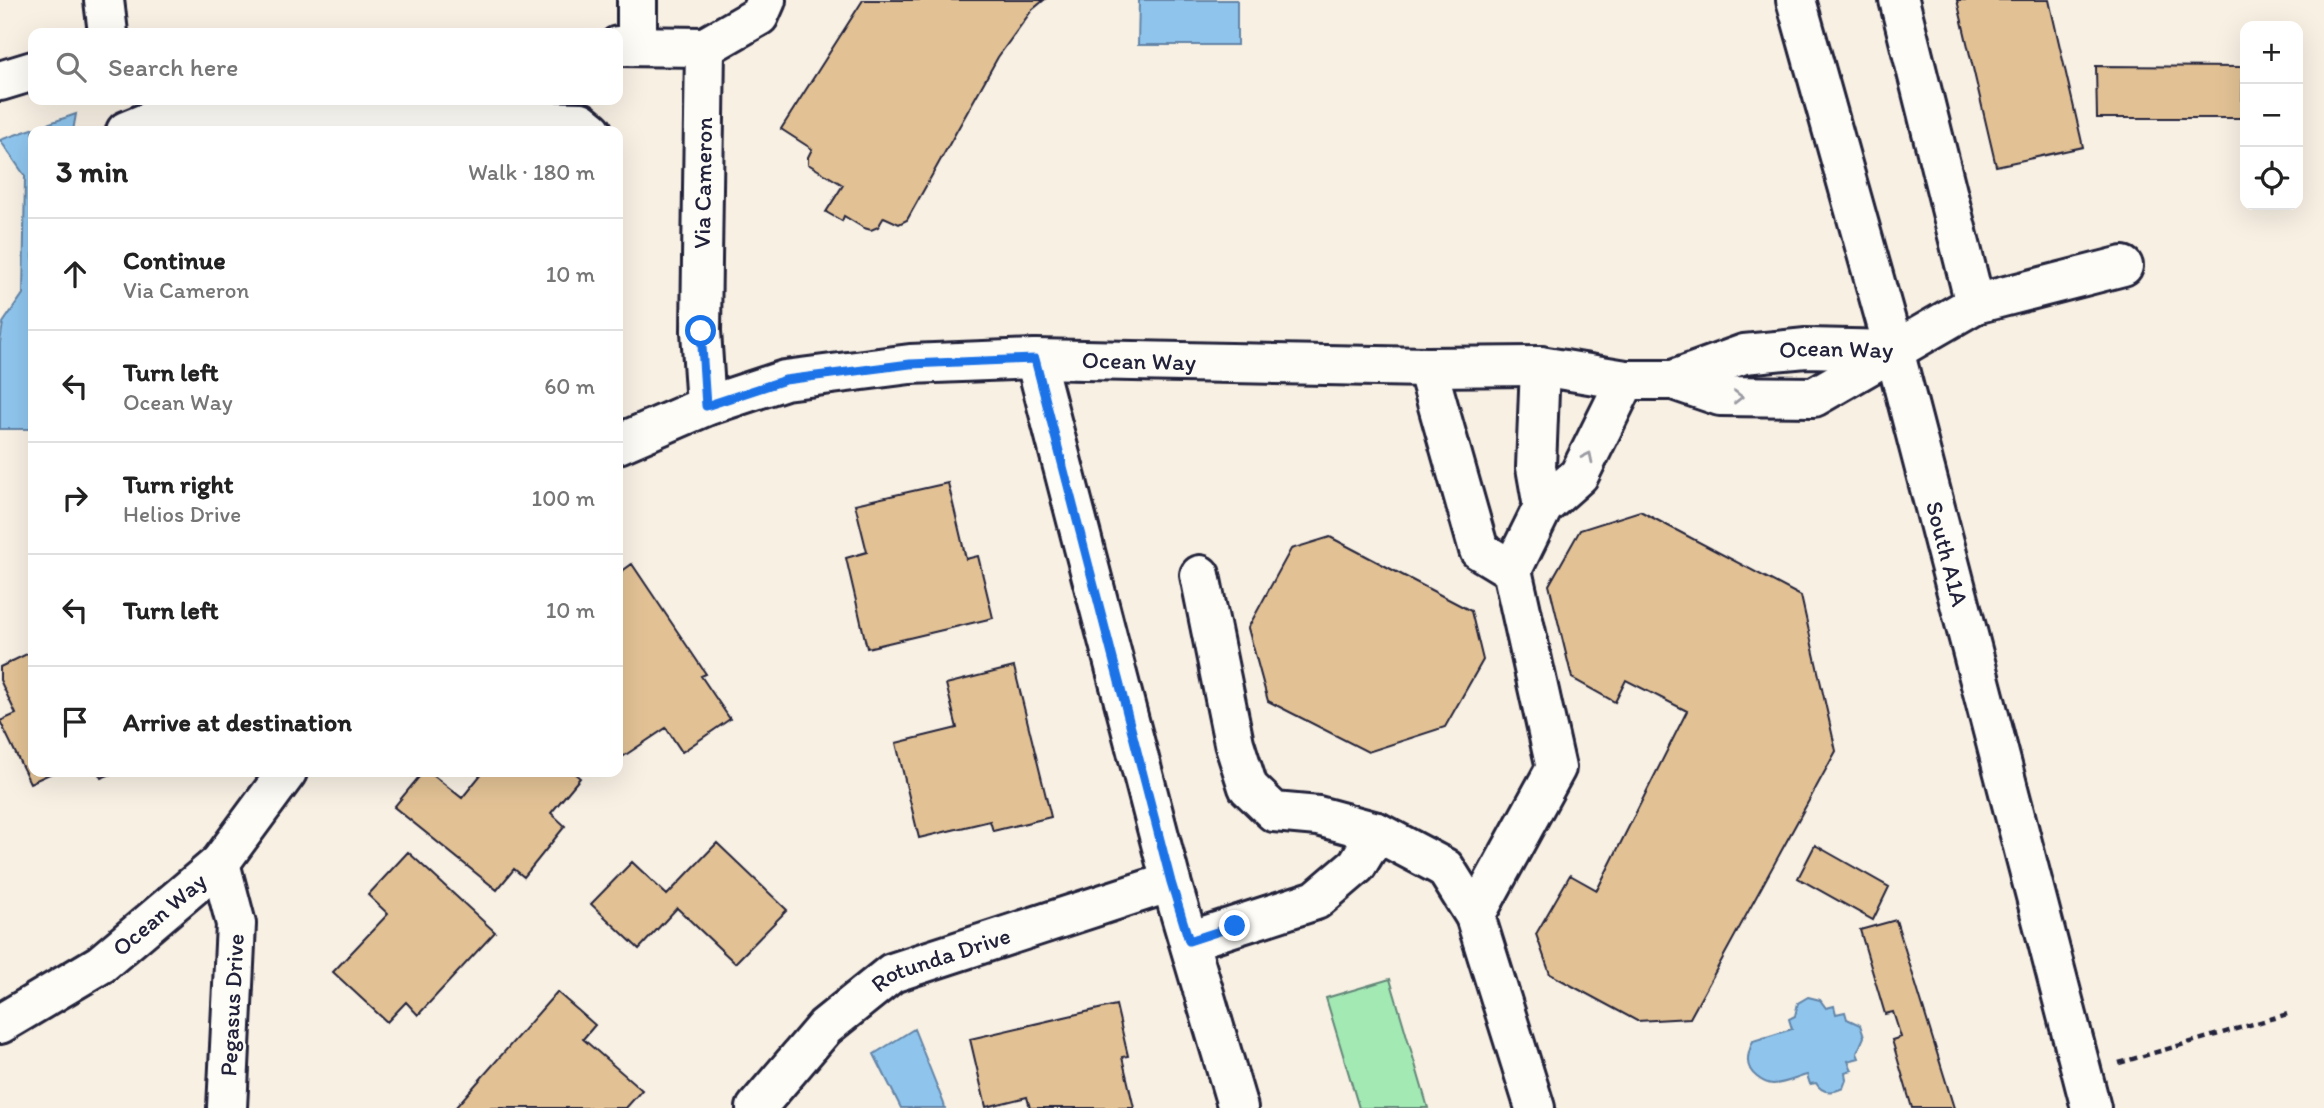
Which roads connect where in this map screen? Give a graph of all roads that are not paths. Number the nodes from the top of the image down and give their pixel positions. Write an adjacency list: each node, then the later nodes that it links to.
1 (104, 0): 6 (street)
2 (637, 0): 7 (street)
3 (766, 0): 8 (street)
4 (1796, 0): 17 (street, South A1A)
5 (1899, 0): 16 (street)
6 (107, 28)
7 (627, 46): 8 (street)
8 (705, 47): 22 (street, Via Cameron)
9 (28, 73): 10 (street)
10 (0, 81)
11 (369, 108): 12 (street); 13 (street)
12 (467, 125): 14 (street)
13 (138, 126)
14 (586, 126)
15 (2123, 266): 16 (street)
16 (1975, 304): 17 (street)
17 (1894, 350): 21 (street, Ocean Way); 34 (street, South A1A)
18 (1035, 359): 20 (street, Ocean Way); 22 (street, Ocean Way); 30 (street)
19 (1540, 366): 20 (street, Ocean Way); 21 (street, Ocean Way); 24 (street)
20 (1427, 367): 25 (street)
21 (1626, 380): 24 (street, one-way to 21)
22 (706, 406): 23 (street, Ocean Way)
23 (623, 442)
24 (1543, 508): 25 (street)
25 (1512, 570): 31 (street)
26 (1199, 575): 28 (street)
27 (283, 777): 29 (street, Ocean Way)
28 (1377, 832): 31 (street); 32 (street)
29 (220, 863): 33 (street, Ocean Way); 35 (street, Pegasus Drive)
30 (1171, 882): 32 (street); 36 (street, Rotunda Drive)
31 (1475, 916): 38 (street)
32 (1189, 941): 37 (street)
33 (0, 1024)
34 (2086, 1091)
35 (227, 1108)
36 (757, 1108)
37 (1238, 1108)
38 (1535, 1108)

